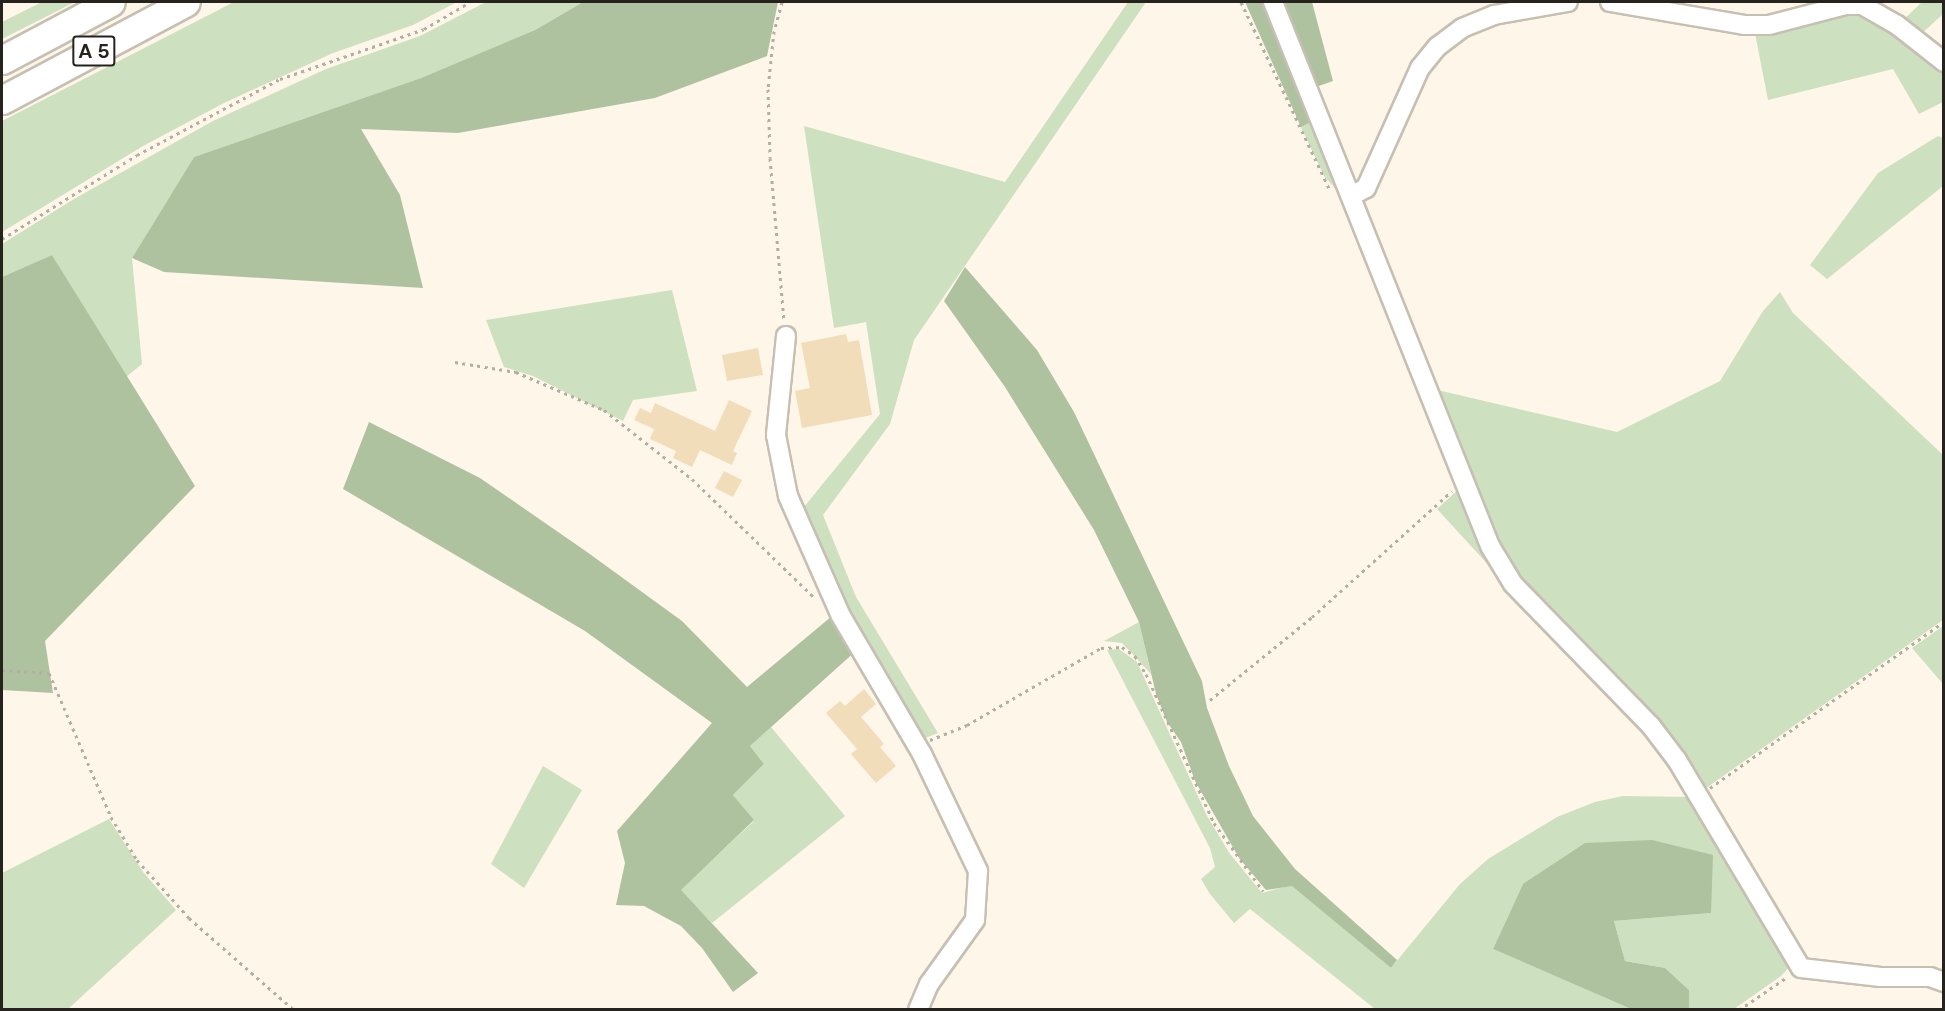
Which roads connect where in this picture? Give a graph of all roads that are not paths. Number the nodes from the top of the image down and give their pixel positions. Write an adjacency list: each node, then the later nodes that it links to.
1 (111, 2): 6 (highway, A 5)
2 (186, 2): 8 (highway, A 5)
3 (1273, 2): 9 (street)
4 (1568, 2): 9 (street)
5 (1610, 2): 7 (street)
6 (2, 60)
7 (1944, 62)
8 (2, 100)
9 (1351, 196): 11 (street)
10 (786, 336): 12 (street)
11 (1944, 982)
12 (918, 1010)

